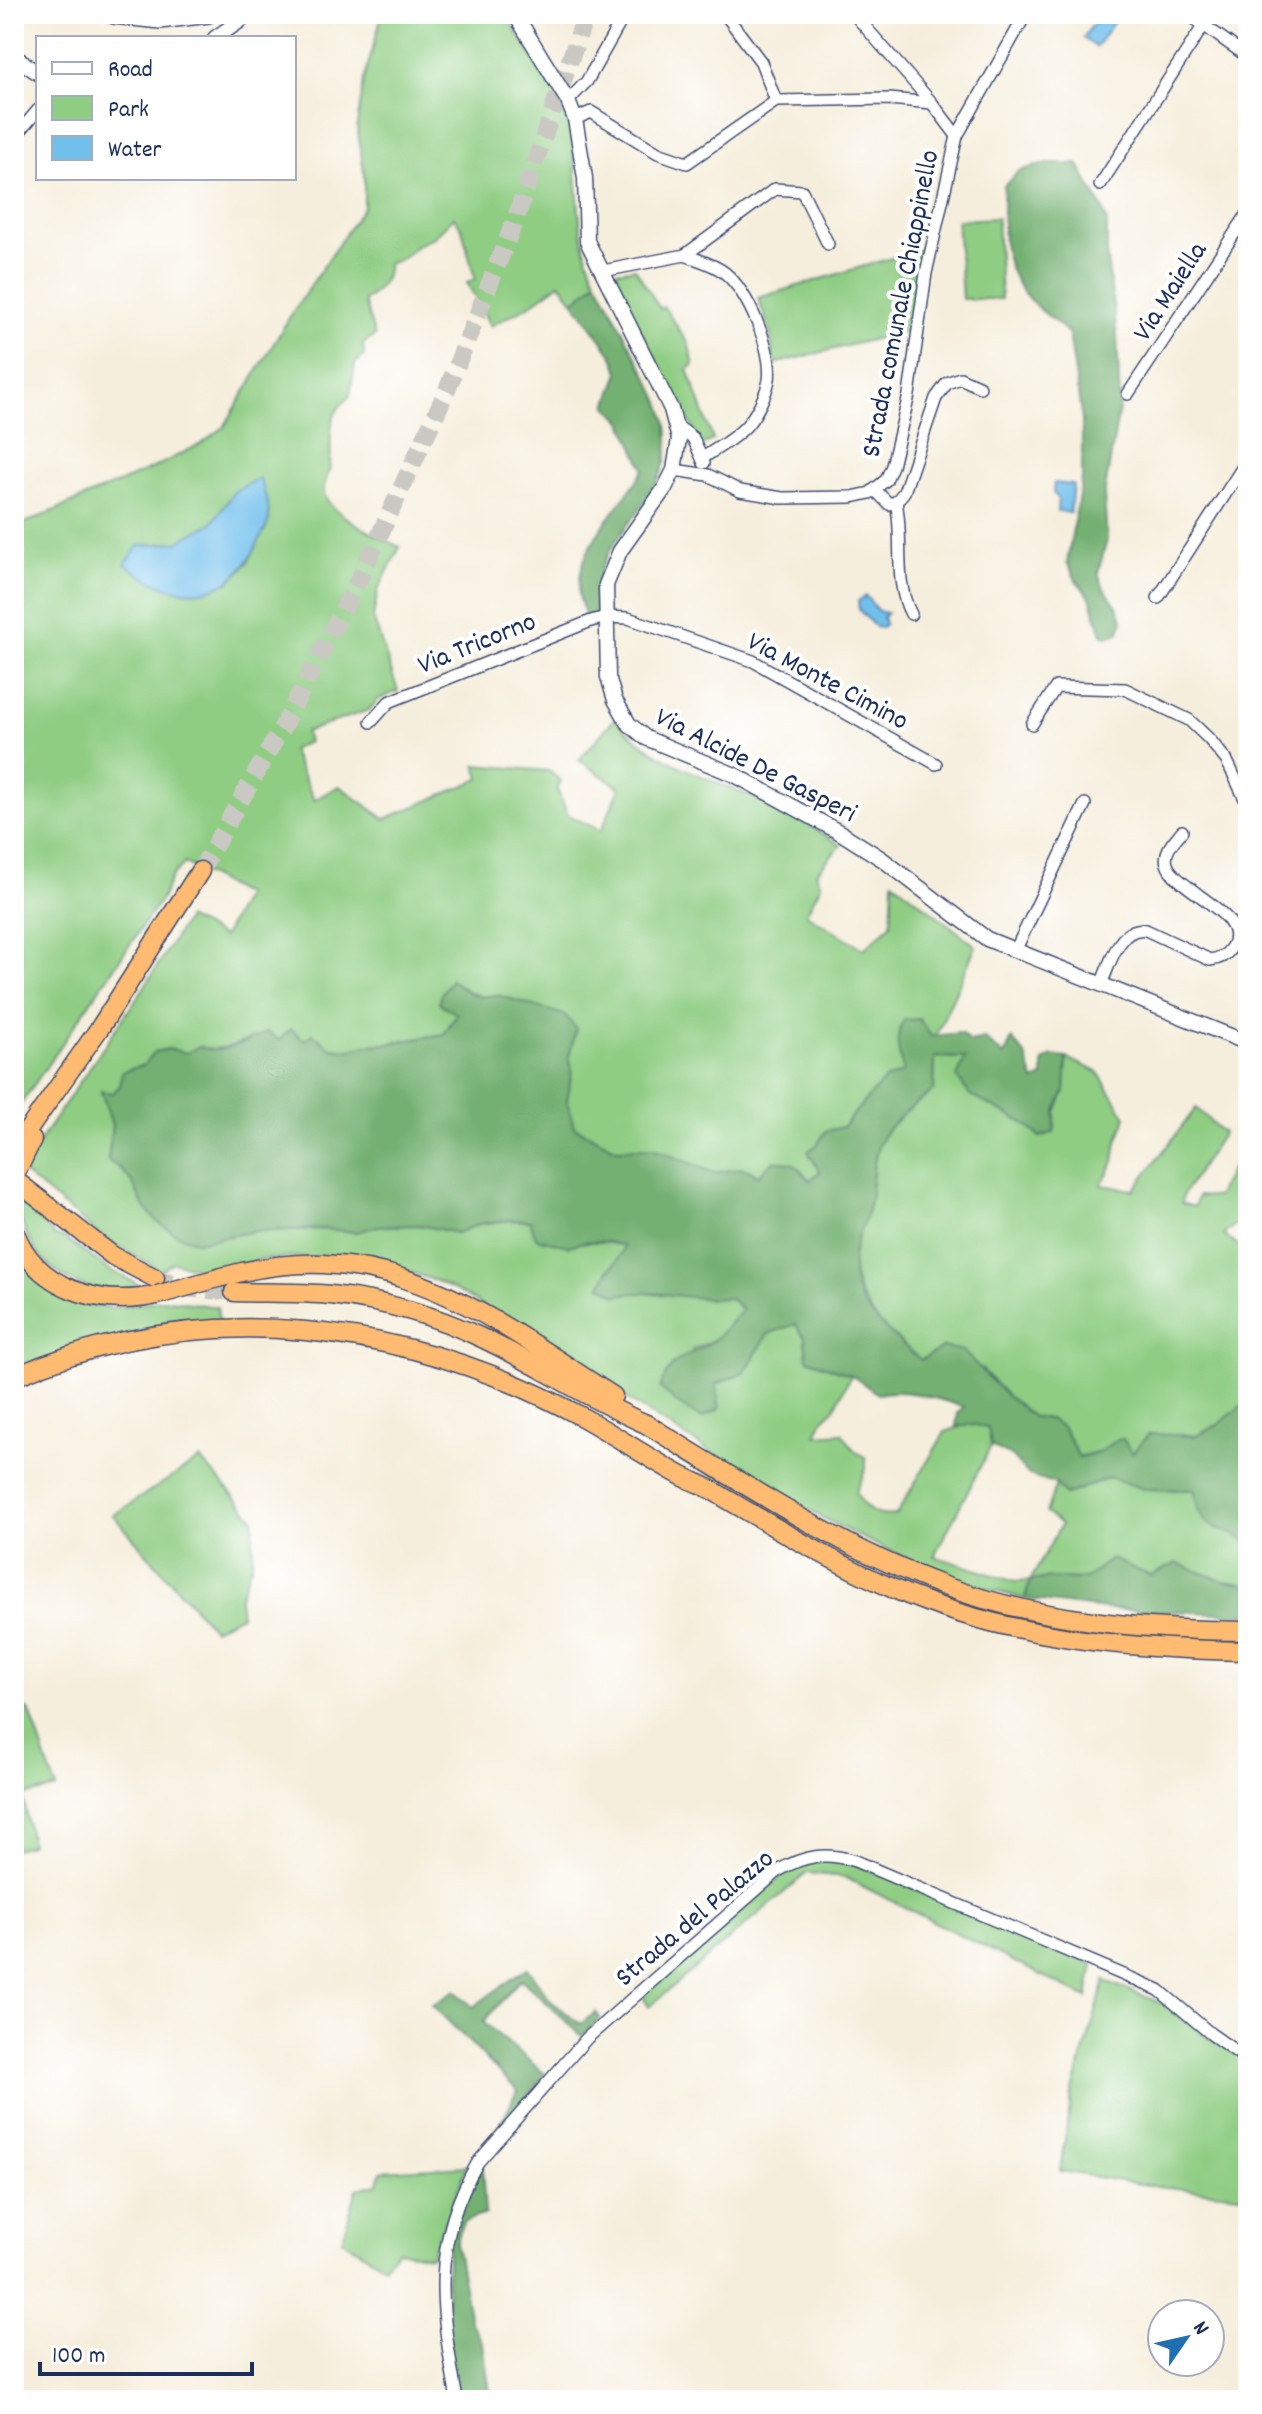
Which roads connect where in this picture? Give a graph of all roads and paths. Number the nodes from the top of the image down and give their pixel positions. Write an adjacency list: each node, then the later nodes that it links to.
1 (250, 14): 13 (street)
2 (515, 14): 17 (street, Via Alcide De Gasperi)
3 (625, 14): 17 (street)
4 (725, 14): 18 (street)
5 (854, 14): 19 (street)
6 (1026, 14): 22 (street, Strada comunale Chiappinello)
7 (1188, 14): 11 (street)
8 (1211, 14): 11 (street)
9 (110, 15): 10 (street)
10 (210, 15): 12 (street)
11 (1204, 25): 15 (street); 24 (street)
12 (213, 36)
13 (216, 36)
14 (14, 56): 16 (street)
15 (1248, 57)
16 (36, 72)
17 (568, 101): 21 (street, Via Alcide De Gasperi)
18 (776, 101): 19 (street); 21 (street)
19 (932, 103): 22 (street)
20 (36, 112): 23 (street)
21 (575, 119): 28 (street, Via Alcide De Gasperi)
22 (957, 136): 36 (street, Strada comunale Chiappinello)
23 (14, 138)
24 (1100, 185)
25 (1248, 213): 30 (street, Via Maiella)
26 (828, 244): 27 (street)
27 (685, 255): 28 (street); 32 (street)
28 (603, 271): 31 (street, Via Alcide De Gasperi)
29 (980, 387): 37 (street)
30 (1128, 394)
31 (677, 426): 32 (street); 34 (street, Via Alcide De Gasperi)
32 (703, 458): 35 (street)
33 (1248, 459): 38 (street)
34 (674, 470): 35 (street, Strada comunale Chiappinello); 40 (street, Via Alcide De Gasperi)
35 (708, 475): 36 (street, Strada comunale Chiappinello)
36 (875, 490): 37 (street)
37 (896, 502): 39 (street)
38 (1158, 598)
39 (911, 614)
40 (606, 617): 41 (street, Via Tricorno); 43 (street, Via Monte Cimino); 48 (street, Via Alcide De Gasperi)
41 (371, 722)
42 (1032, 724): 45 (street)
43 (936, 764)
44 (1085, 804): 48 (street)
45 (1248, 805)
46 (1182, 831): 49 (street)
47 (200, 871): 51 (highway)
48 (1015, 951): 49 (street, Via Alcide De Gasperi)
49 (1101, 985): 50 (street, Via Alcide De Gasperi)
50 (1248, 1043)
51 (70, 1070): 52 (highway); 53 (highway)
52 (17, 1142)
53 (17, 1181): 56 (highway)
54 (14, 1230): 56 (highway)
55 (228, 1284): 56 (highway, bridge); 57 (highway); 59 (highway)
56 (156, 1287)
57 (434, 1320): 59 (highway); 60 (highway)
58 (14, 1377): 60 (highway)
59 (646, 1424): 61 (highway)
60 (711, 1489): 62 (highway)
61 (1248, 1631)
62 (1248, 1651)
63 (1248, 2060): 64 (street, Strada del Palazzo)
64 (457, 2400)

